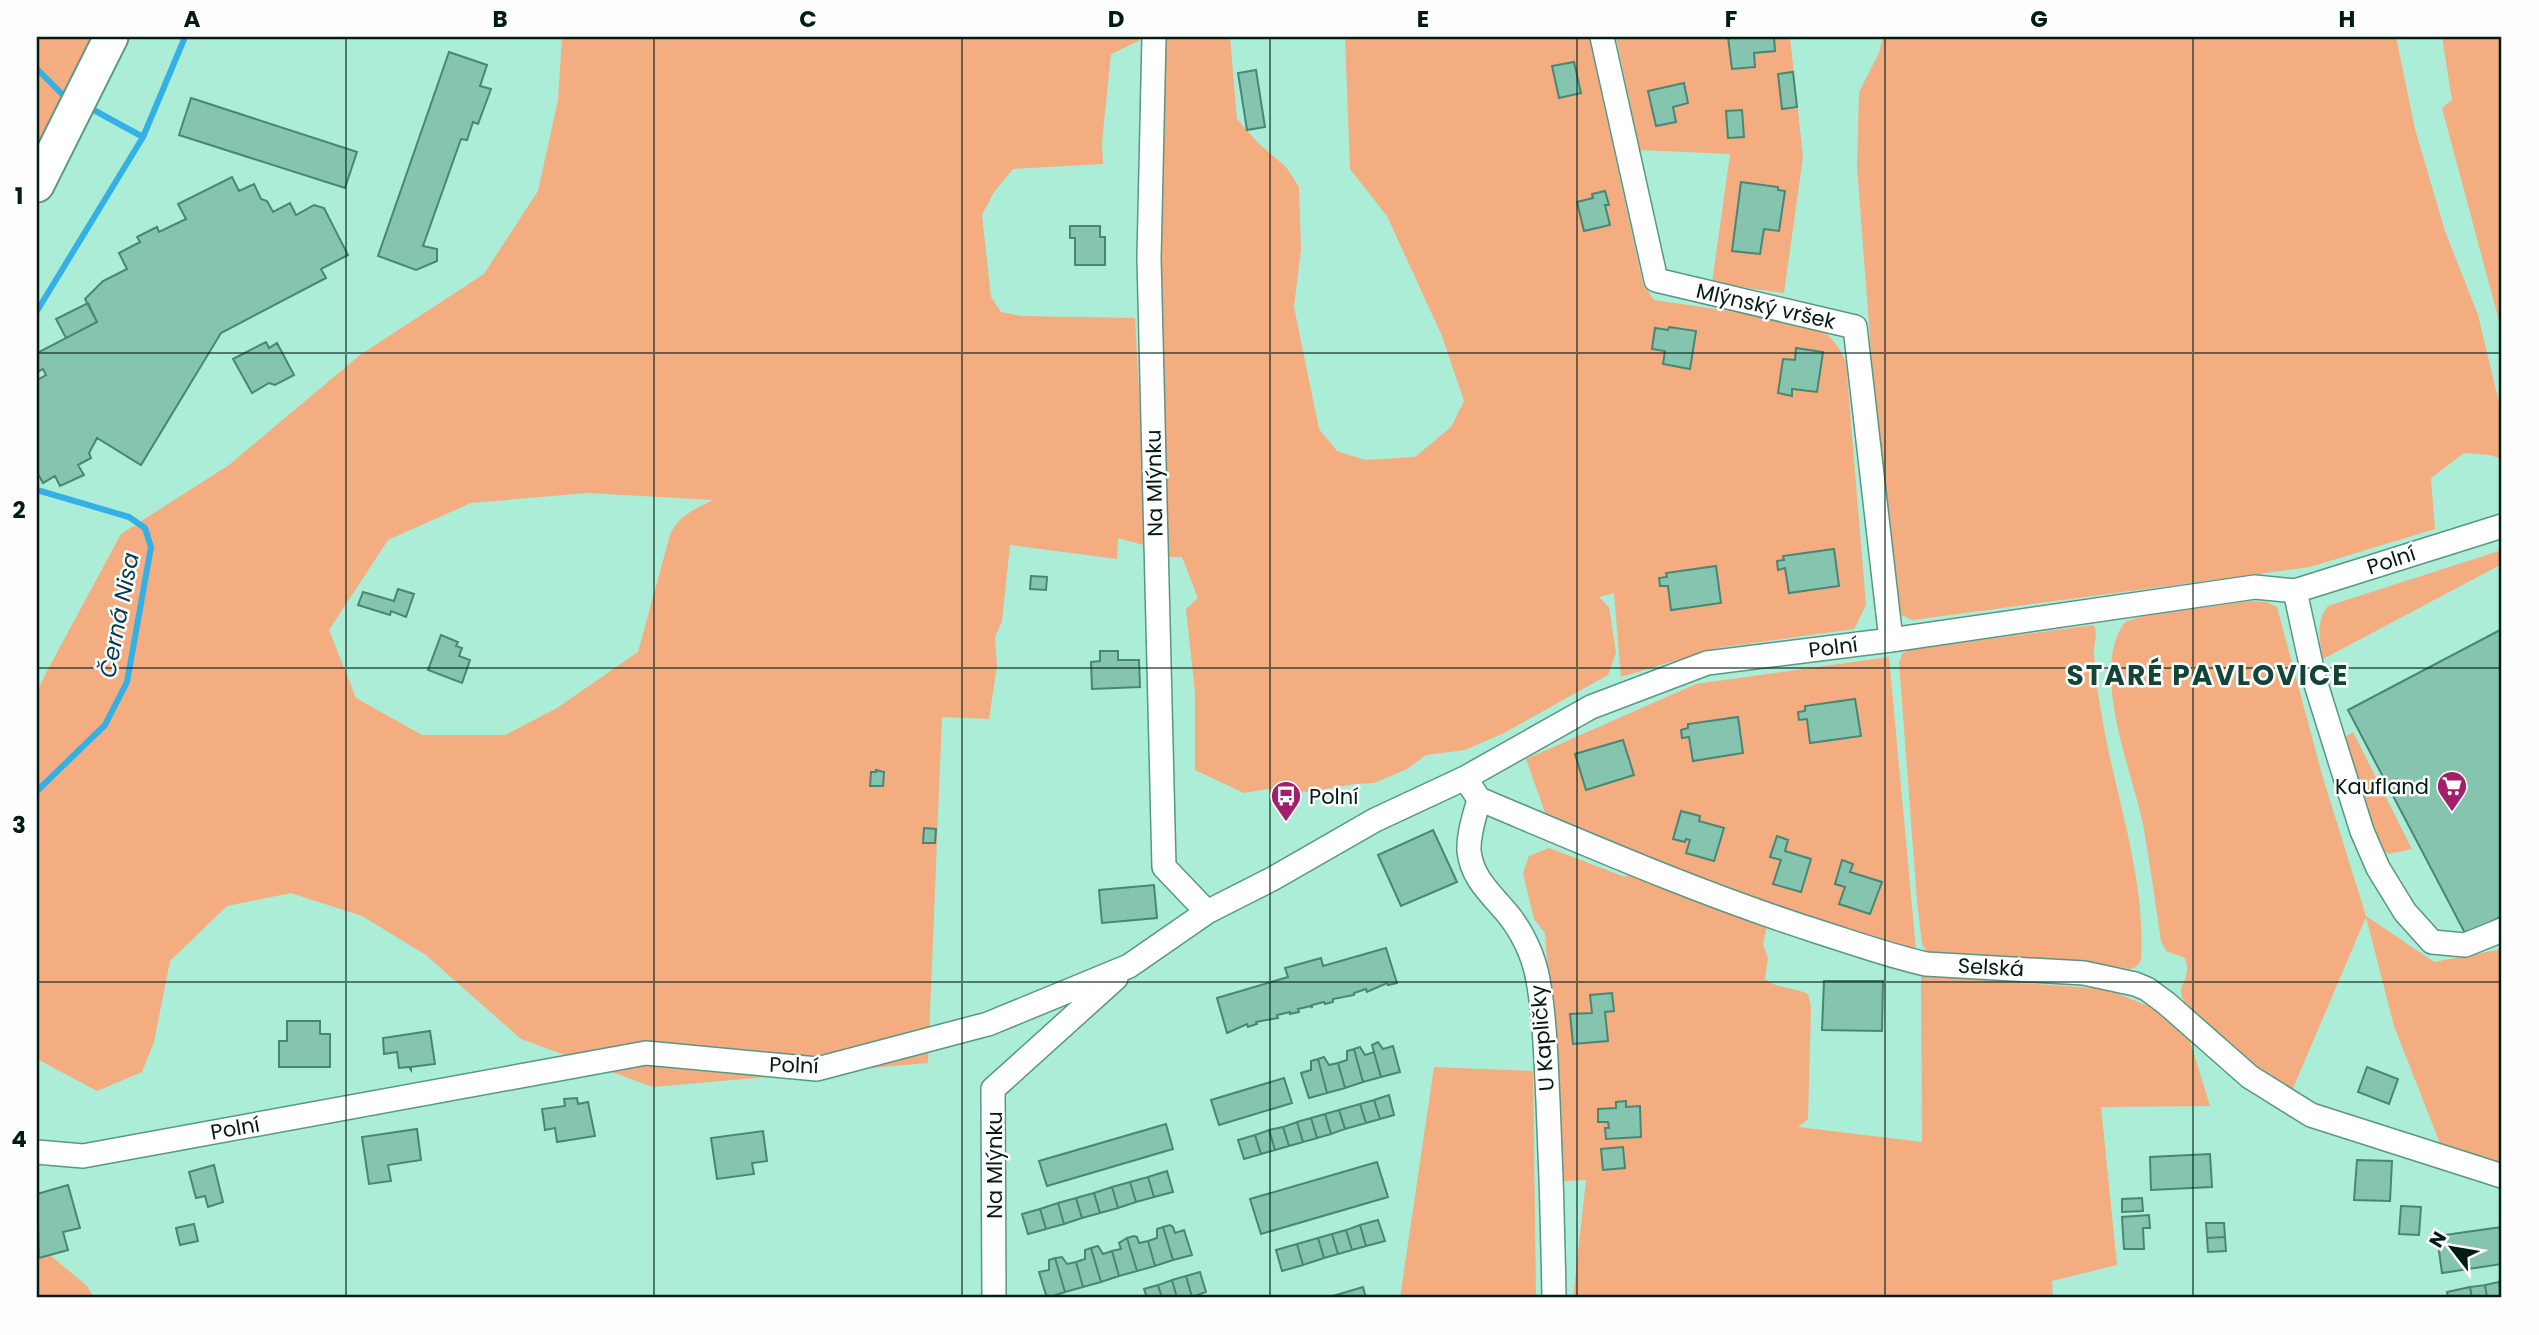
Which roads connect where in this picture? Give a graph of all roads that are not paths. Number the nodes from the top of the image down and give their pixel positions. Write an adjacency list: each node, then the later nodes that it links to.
1 (111, 37): 4 (street)
2 (1154, 37): 10 (street, Na Mlýnku)
3 (1602, 37): 7 (street, Mlýnský vršek)
4 (37, 185)
5 (2502, 526): 6 (street, Polní)
6 (2295, 591): 7 (street, Polní); 11 (street)
7 (1891, 640): 8 (street, Polní)
8 (1465, 778): 9 (street); 10 (street, Polní)
9 (1479, 799): 14 (street, Selská); 16 (street, U Kapličky)
10 (1207, 912): 12 (street, Polní)
11 (2502, 930)
12 (1129, 966): 13 (street, Polní); 15 (street, Na Mlýnku)
13 (37, 1152)
14 (2502, 1176)
15 (994, 1298)
16 (1554, 1298)

